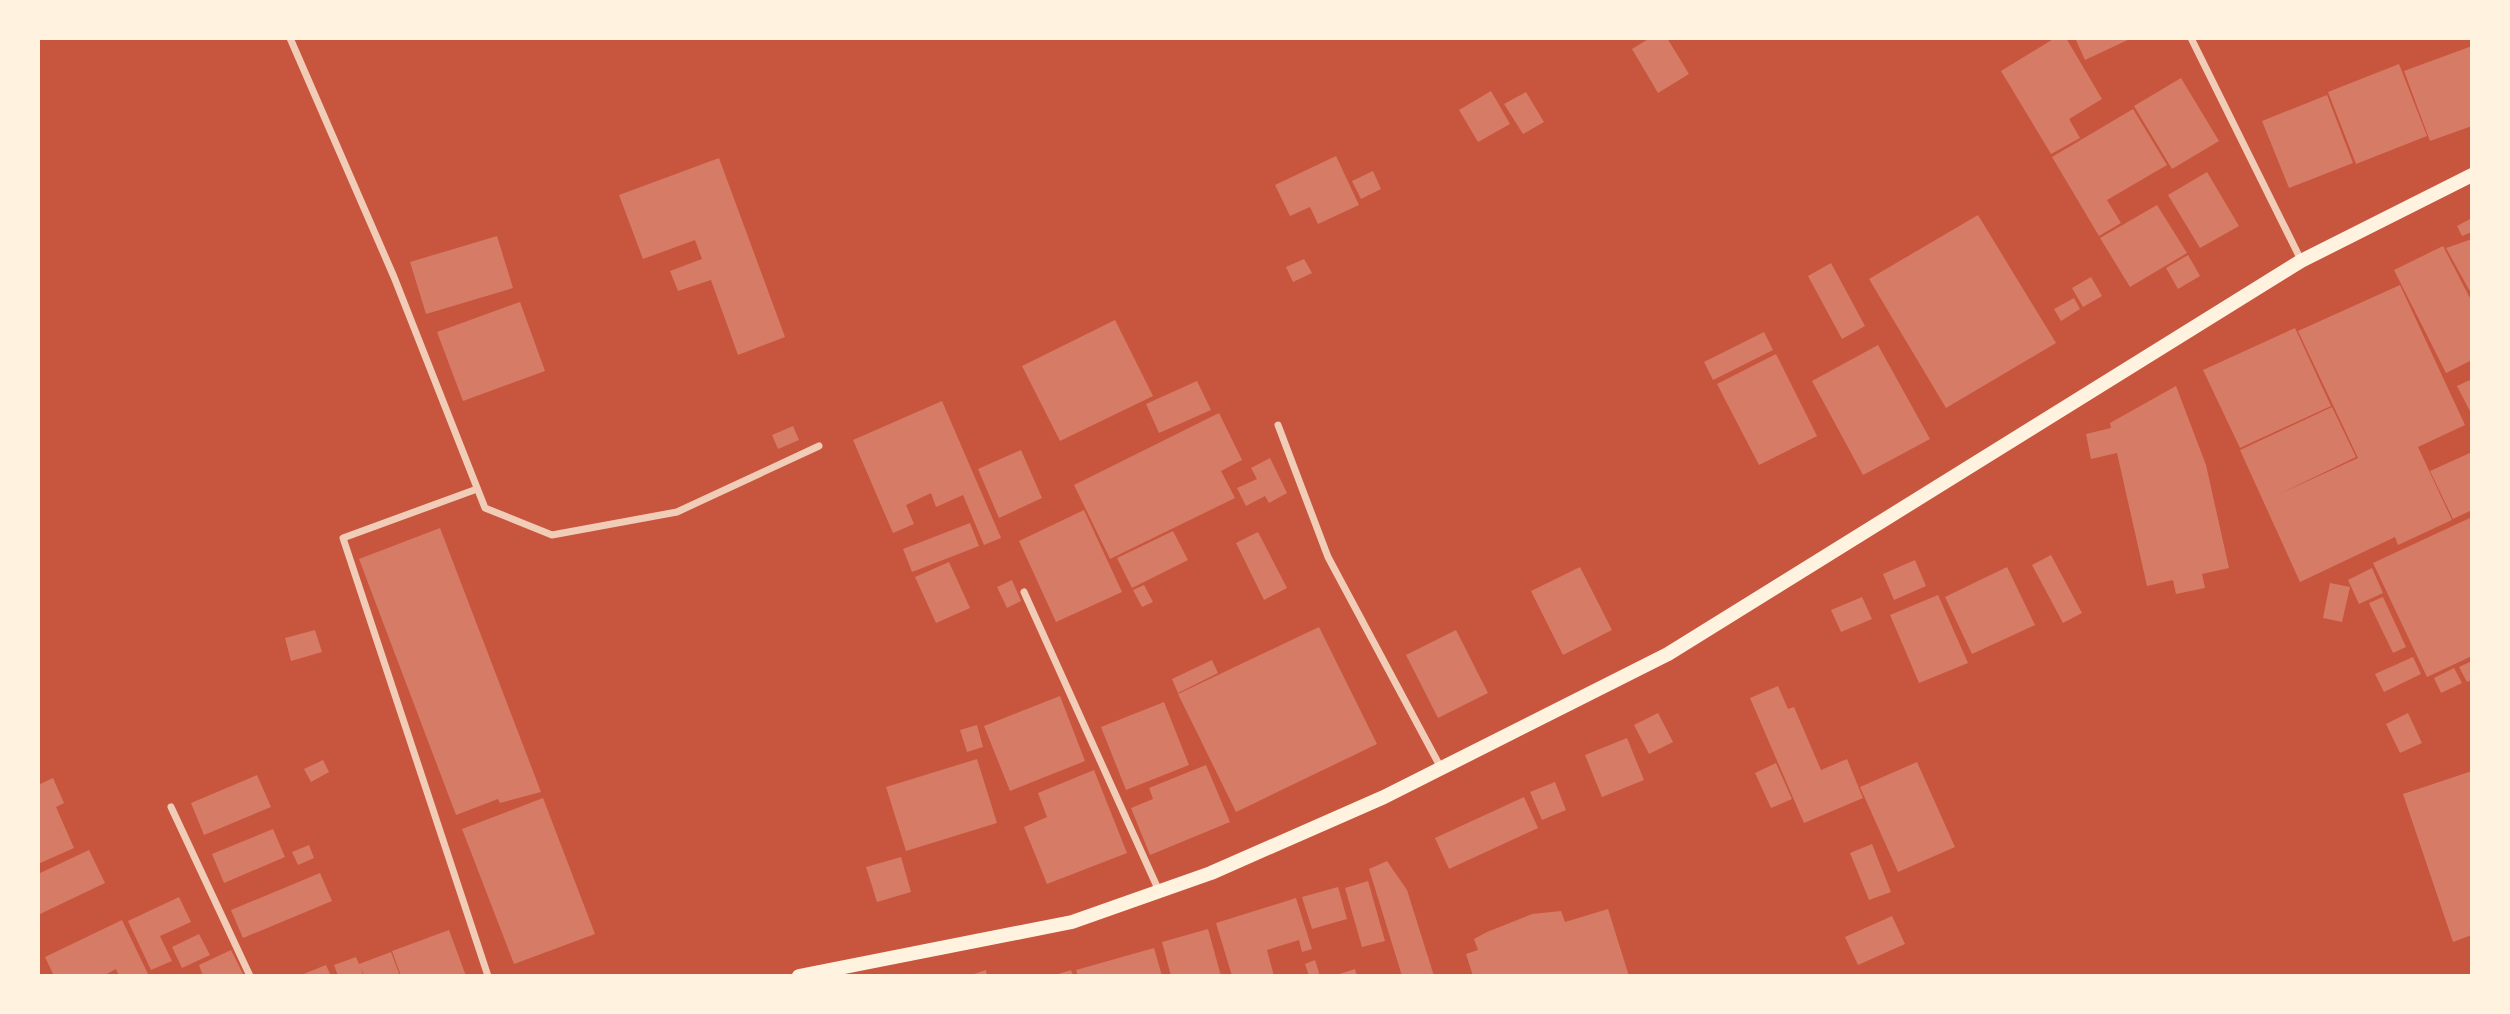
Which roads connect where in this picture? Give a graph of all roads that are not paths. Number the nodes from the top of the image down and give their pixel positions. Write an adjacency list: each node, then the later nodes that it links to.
1 (290, 38): 7 (street)
2 (2191, 38): 4 (street)
3 (2472, 175): 4 (main road)
4 (2301, 261): 9 (main road)
5 (1278, 425): 9 (street)
6 (819, 446): 7 (street)
7 (477, 489): 13 (street)
8 (1024, 592): 11 (street)
9 (1441, 768): 11 (main road)
10 (171, 807): 12 (street)
11 (1159, 892): 14 (main road)
12 (250, 975)
13 (488, 975)
14 (799, 975)

